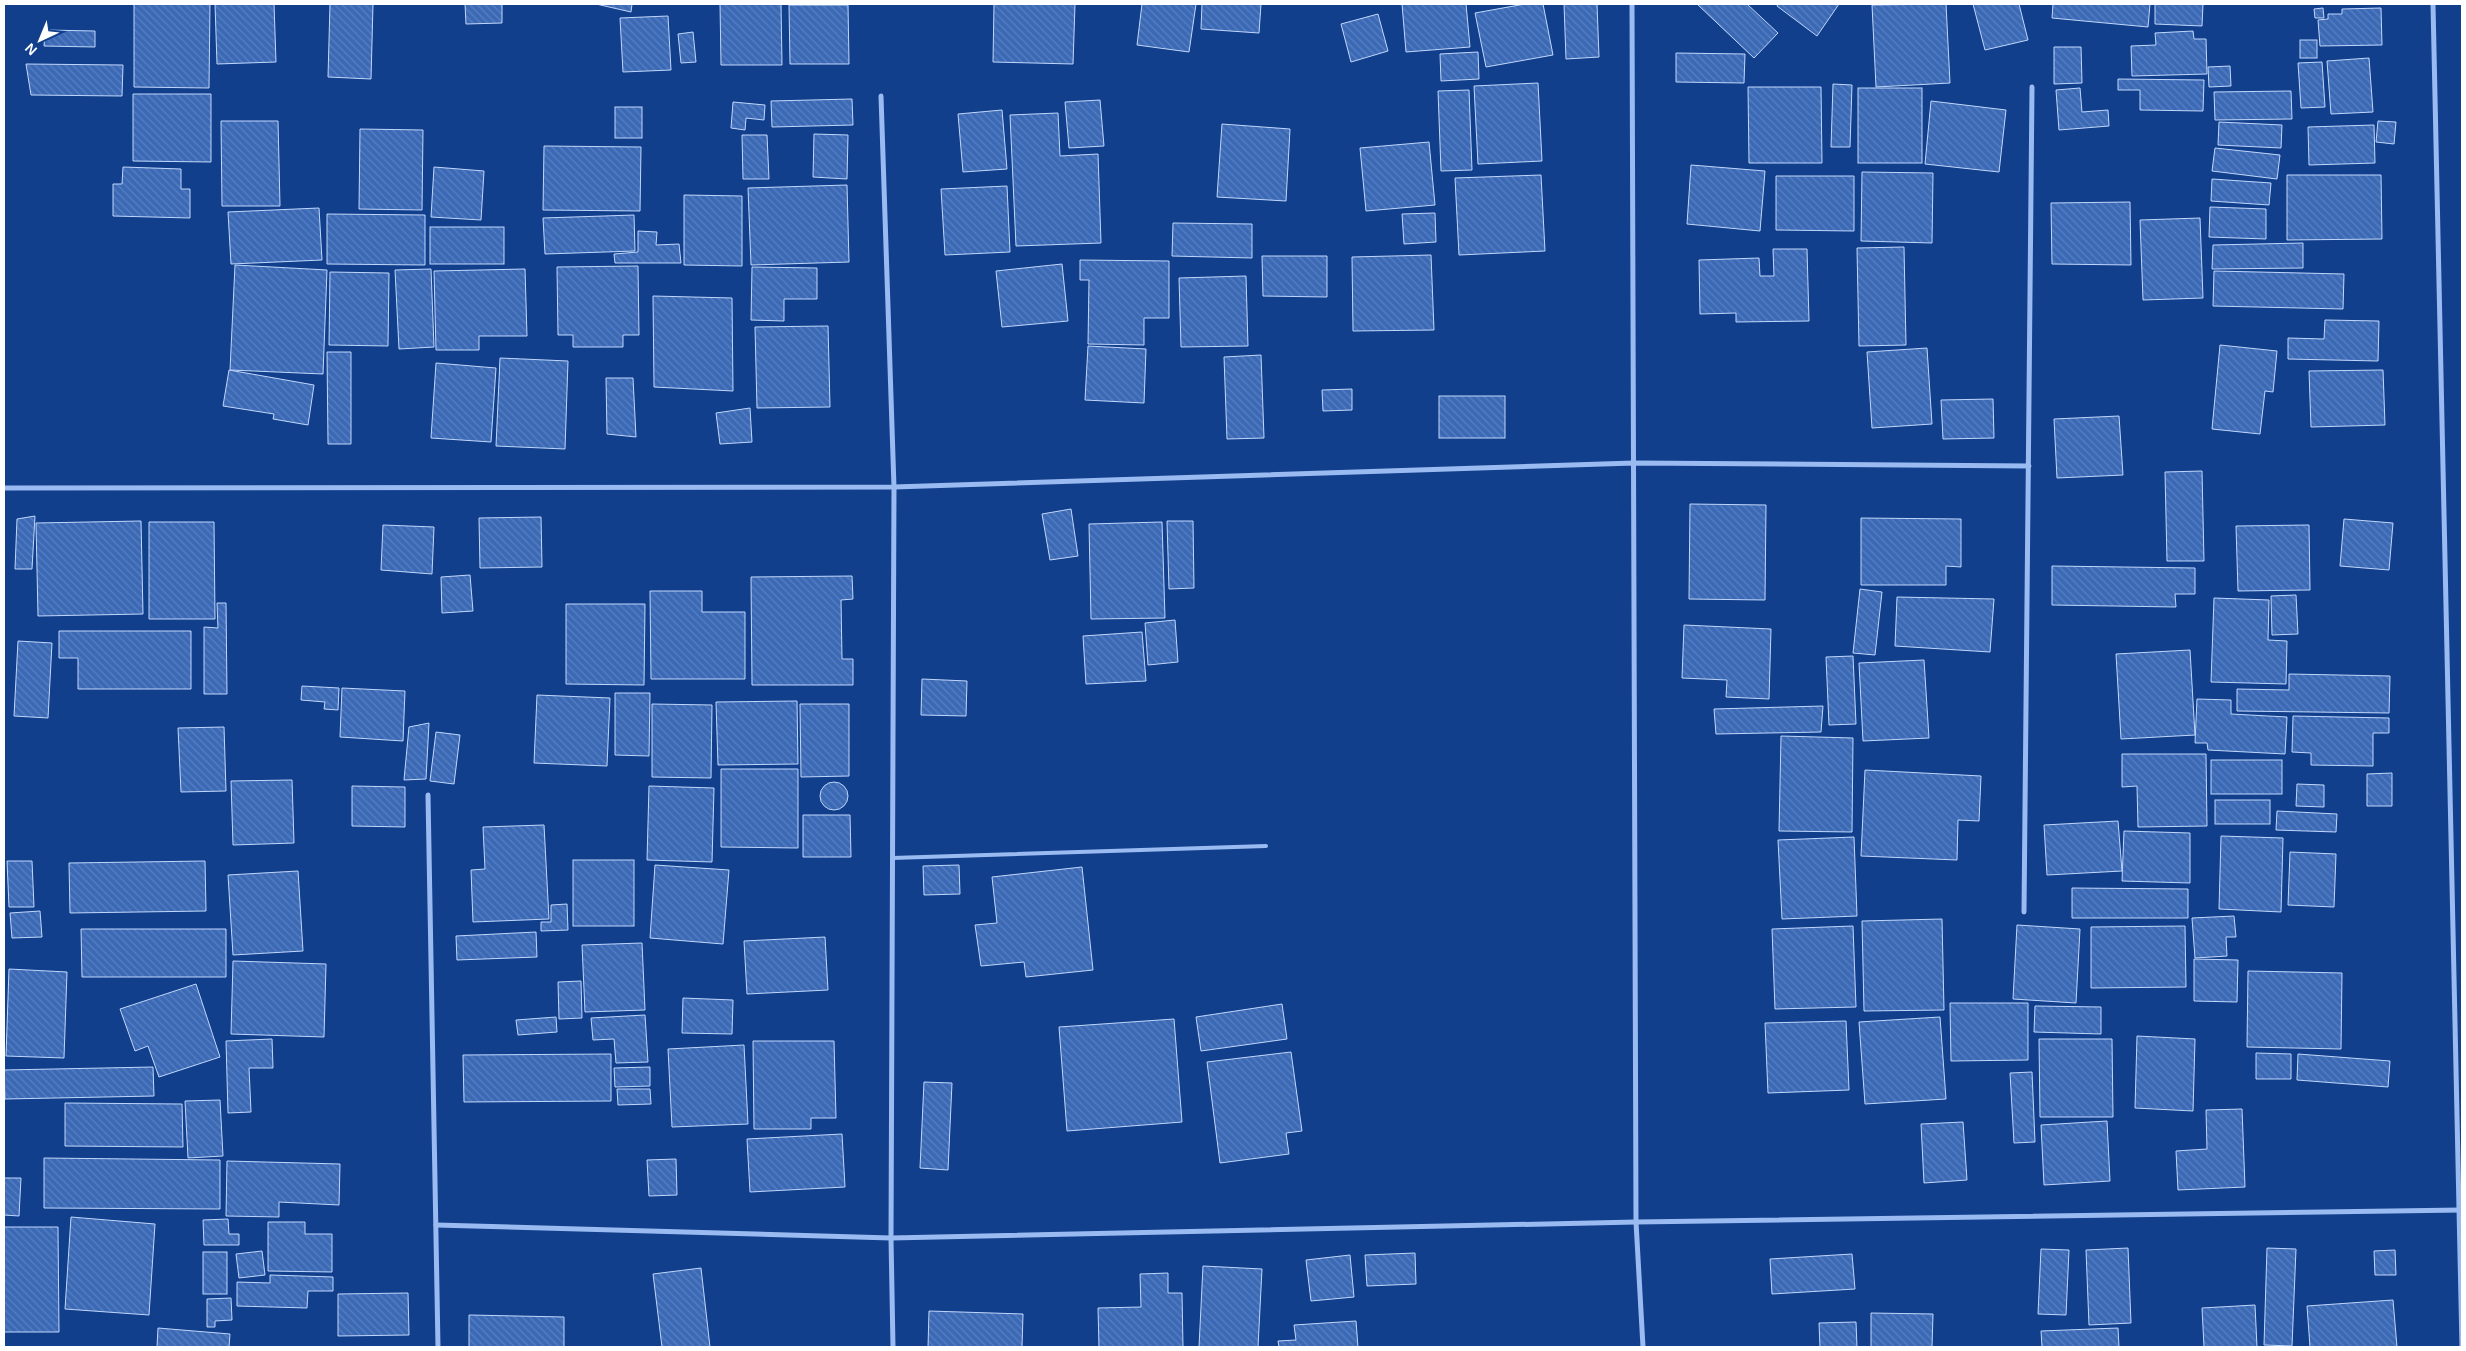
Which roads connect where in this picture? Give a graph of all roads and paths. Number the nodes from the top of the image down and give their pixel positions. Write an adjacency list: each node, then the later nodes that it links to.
1 (1632, 4): 5 (street)
2 (2433, 4): 13 (street)
3 (2032, 87): 6 (street)
4 (881, 96): 8 (street)
5 (1634, 464): 6 (street); 8 (street); 14 (street)
6 (2029, 466): 12 (street)
7 (4, 488): 8 (street)
8 (894, 488): 11 (street)
9 (428, 795): 15 (street)
10 (1266, 846): 11 (lane)
11 (892, 858): 16 (street)
12 (2024, 912)
13 (2461, 1210): 14 (street); 20 (street)
14 (1636, 1222): 16 (street); 19 (street)
15 (436, 1225): 16 (street); 17 (street)
16 (892, 1238): 18 (street)
17 (438, 1347)
18 (893, 1347)
19 (1643, 1347)
20 (2462, 1347)

